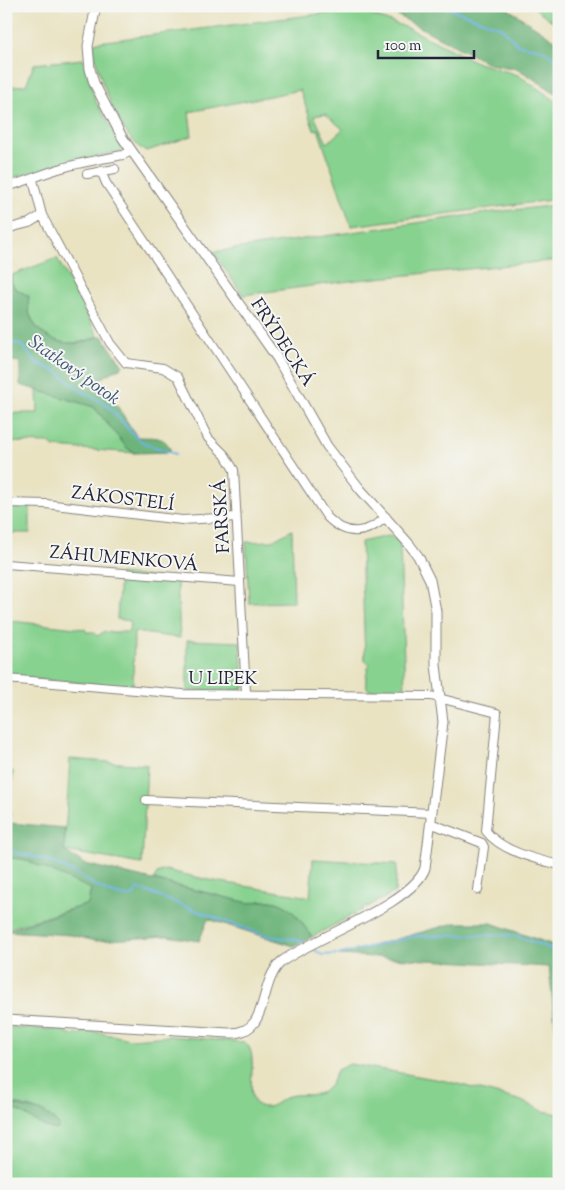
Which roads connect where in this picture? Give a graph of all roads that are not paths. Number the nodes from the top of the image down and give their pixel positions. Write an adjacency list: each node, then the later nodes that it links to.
1 (96, 6): 2 (street, FRÝDECKÁ)
2 (132, 151): 6 (street); 12 (street, FRÝDECKÁ)
3 (115, 169): 4 (street)
4 (101, 172): 5 (street); 12 (street)
5 (87, 174)
6 (33, 180): 7 (street); 8 (street, FARSKÁ)
7 (6, 187)
8 (42, 215): 9 (street); 11 (street, FARSKÁ)
9 (6, 229)
10 (6, 503): 11 (street, ZÁKOSTELÍ)
11 (236, 517): 14 (street, FARSKÁ)
12 (386, 517): 17 (street, FRÝDECKÁ)
13 (6, 564): 14 (street, ZÁHUMENKOVÁ)
14 (240, 582): 16 (street, FARSKÁ)
15 (6, 679): 16 (street, U LIPEK)
16 (246, 693): 17 (street, U LIPEK)
17 (440, 697): 19 (street, FRÝDECKÁ); 20 (street, U LIPEK)
18 (146, 800): 19 (street)
19 (431, 818): 21 (street); 22 (street, FRÝDECKÁ)
20 (559, 865)
21 (478, 890)
22 (6, 1020)

